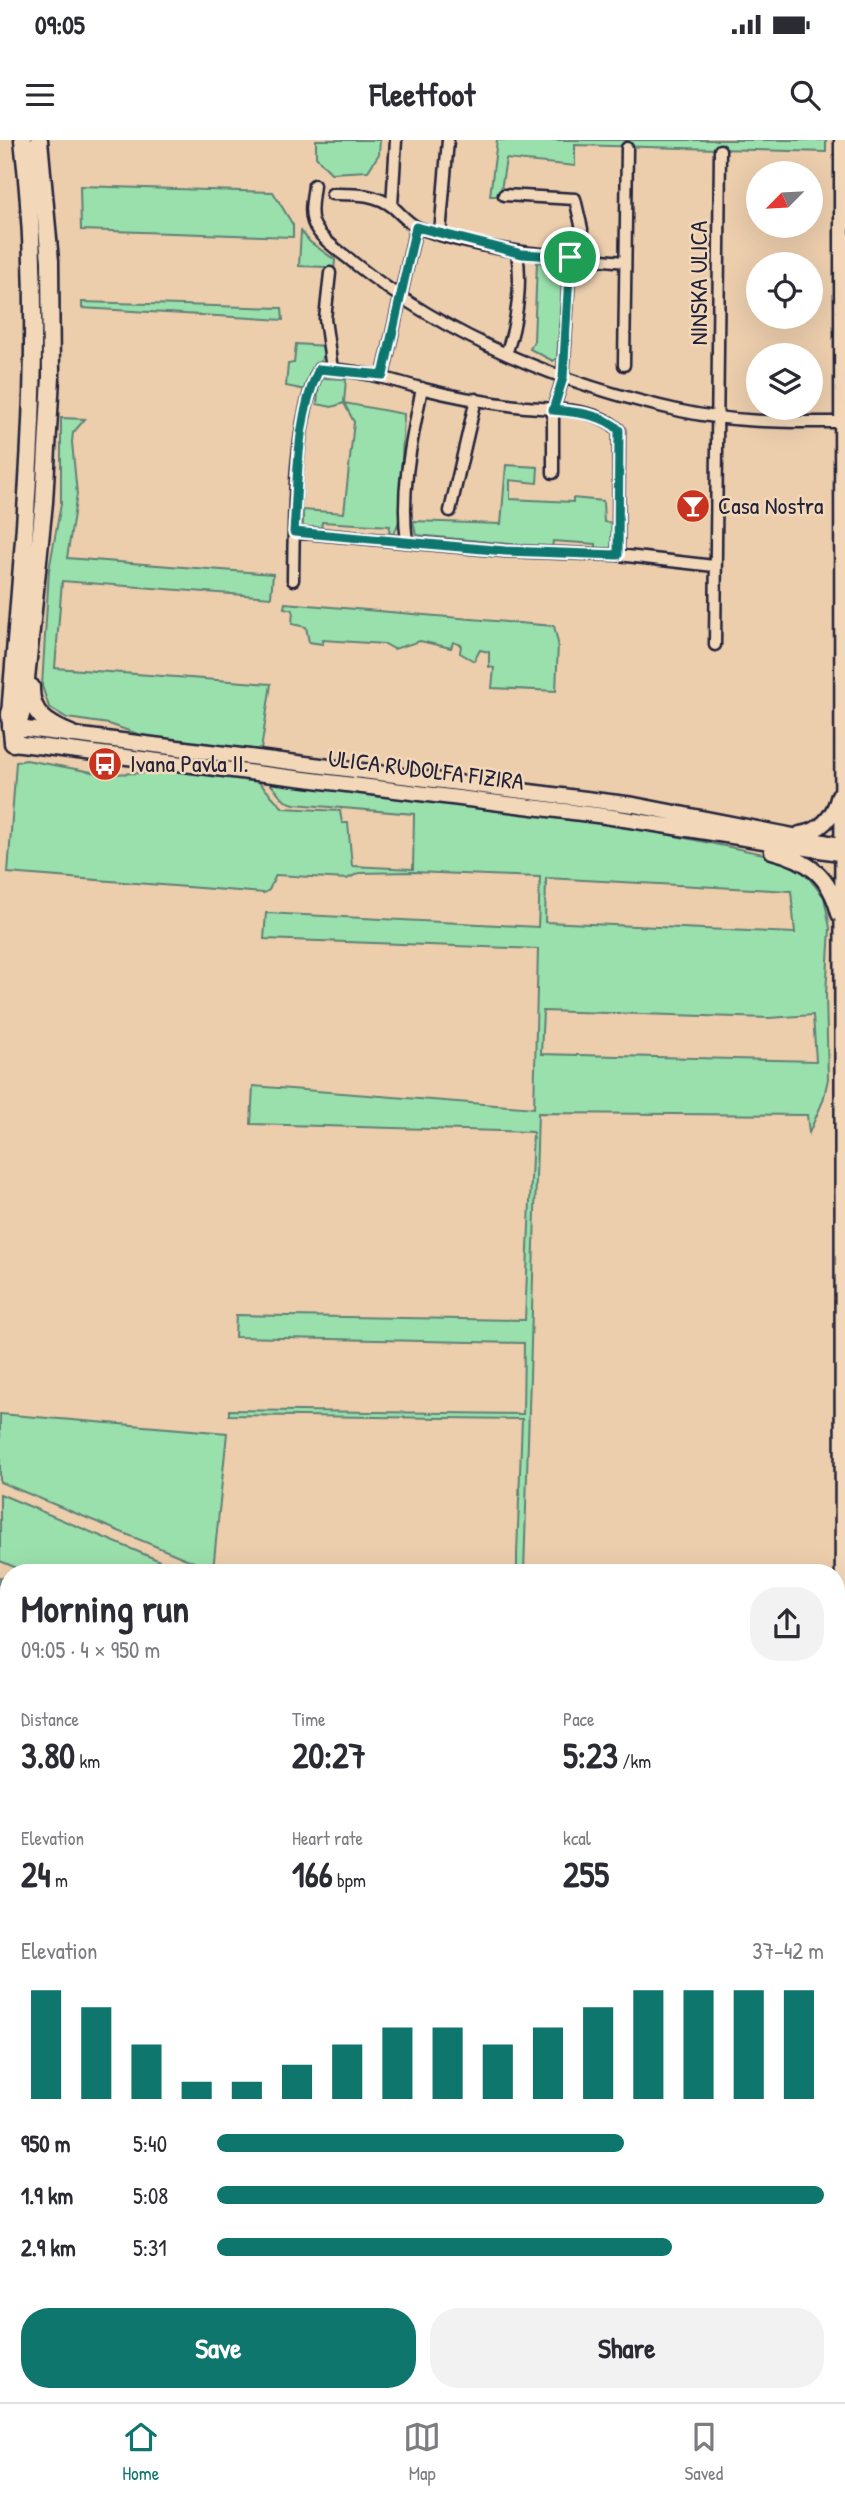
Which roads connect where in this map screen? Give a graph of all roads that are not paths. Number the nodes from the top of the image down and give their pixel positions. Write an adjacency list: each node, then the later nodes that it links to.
1 (23, 140): 37 (main road)
2 (39, 140): 37 (main road)
3 (396, 140): 11 (street)
4 (448, 140): 13 (street)
5 (842, 140): 28 (main road)
6 (627, 148): 16 (street)
7 (720, 150): 27 (street, NINSKA ULICA)
8 (314, 185): 18 (street)
9 (332, 194): 11 (street)
10 (504, 195): 15 (street)
11 (392, 206): 12 (street)
12 (416, 227): 13 (street); 18 (street)
13 (440, 234): 14 (street)
14 (517, 253): 15 (street); 19 (street)
15 (575, 257): 16 (street); 23 (street)
16 (625, 262): 20 (street)
17 (330, 273): 21 (street)
18 (402, 297): 19 (street); 22 (street)
19 (506, 354): 23 (street)
20 (624, 365)
21 (332, 369): 22 (street); 31 (street)
22 (383, 375): 24 (street)
23 (563, 378): 26 (street); 27 (street)
24 (422, 388): 25 (street); 32 (street)
25 (476, 399): 26 (street); 30 (street)
26 (553, 410): 29 (street); 33 (street)
27 (719, 417): 28 (street); 34 (street, NINSKA ULICA)
28 (844, 423): 41 (main road)
29 (553, 473)
30 (450, 511)
31 (294, 532): 32 (street); 35 (street)
32 (407, 542): 33 (street)
33 (618, 555): 34 (street)
34 (714, 566): 36 (street, NINSKA ULICA)
35 (293, 580)
36 (715, 645)
37 (21, 658): 38 (main road); 39 (main road); 40 (main road)
38 (0, 709)
39 (9, 733): 40 (main road, ULICA RUDOLFA FIZIRA); 43 (main road, ULICA RUDOLFA FIZIRA)
40 (71, 734): 42 (main road, ULICA RUDOLFA FIZIRA)
41 (844, 778): 42 (main road); 44 (main road)
42 (791, 835): 44 (main road, ULICA RUDOLFA FIZIRA)
43 (739, 836): 44 (main road, ULICA RUDOLFA FIZIRA); 45 (main road)
44 (844, 850): 45 (main road)
45 (843, 937): 46 (main road)
46 (842, 1564)

